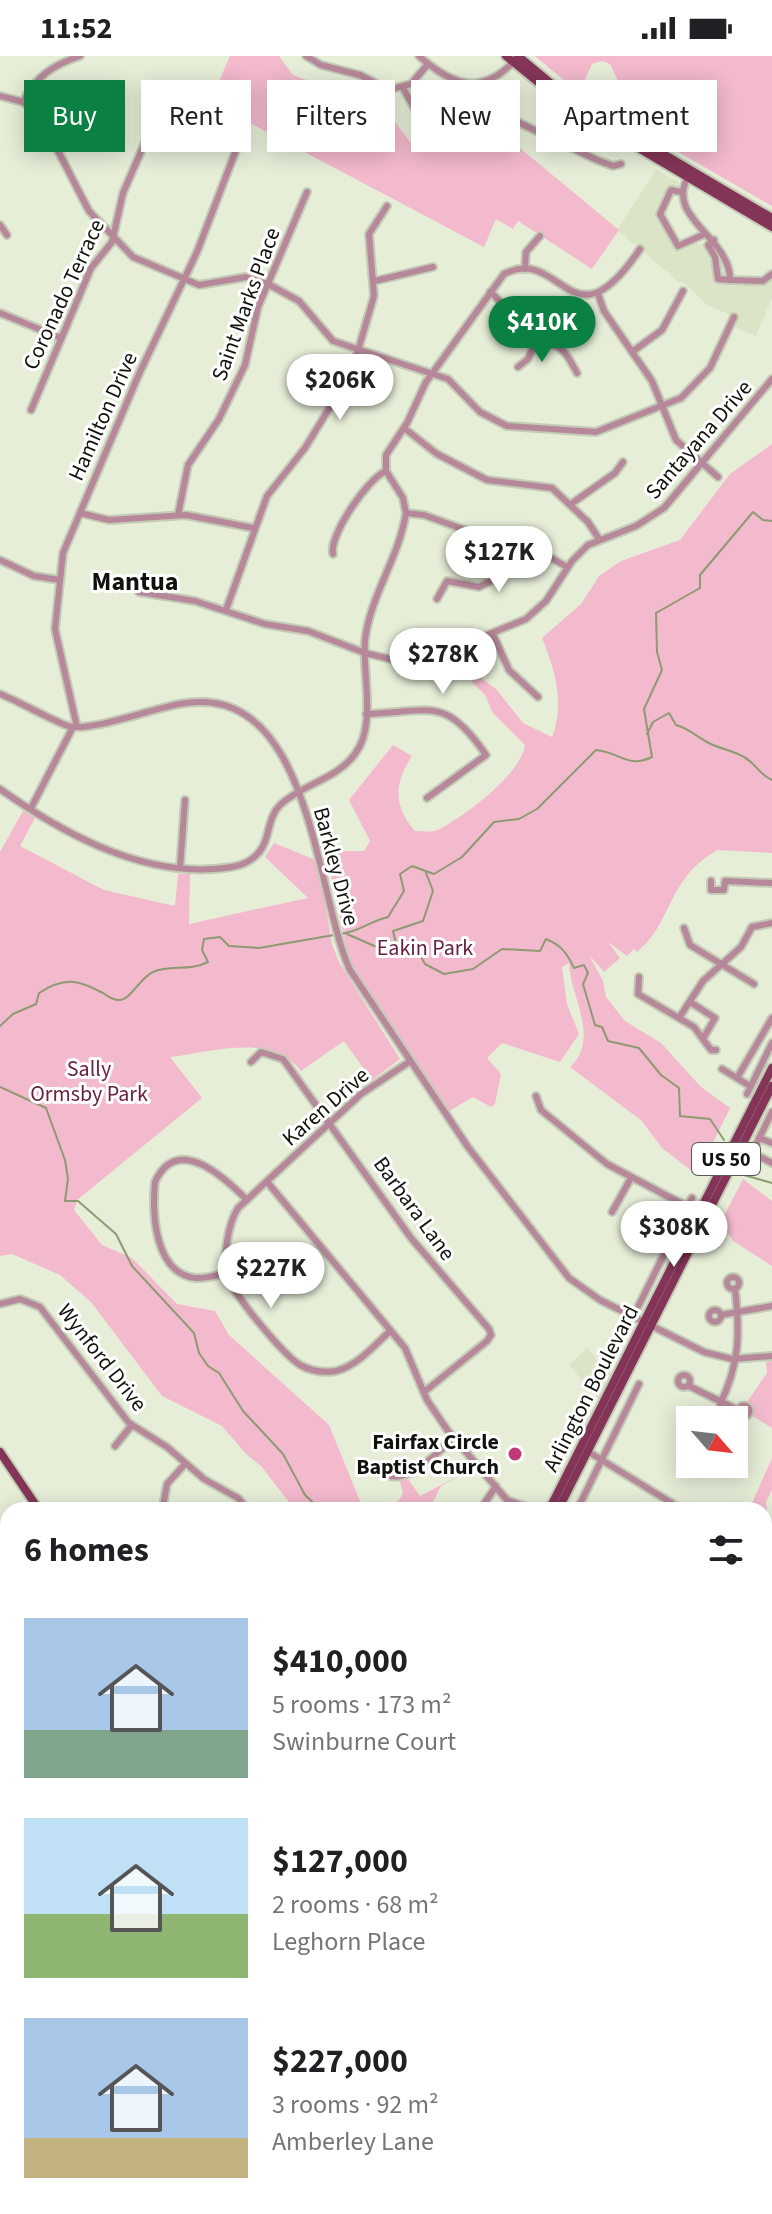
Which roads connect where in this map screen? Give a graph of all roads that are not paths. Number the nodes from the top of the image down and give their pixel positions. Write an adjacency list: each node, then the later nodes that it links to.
1 (80, 56): 7 (street)
2 (306, 56): 10 (street)
3 (419, 56): 6 (street)
4 (50, 57): 7 (street)
5 (514, 58): 9 (street); 18 (main road)
6 (428, 64): 8 (street); 10 (street)
7 (55, 65): 12 (street)
8 (465, 80)
9 (490, 80)
10 (403, 88): 13 (street)
11 (0, 96): 12 (street)
12 (23, 102): 28 (street)
13 (411, 105)
14 (520, 123): 17 (street)
15 (141, 152): 28 (street, Coronado Terrace)
16 (235, 152): 34 (street, Hamilton Drive)
17 (621, 164)
18 (690, 174): 20 (street); 22 (main road); 24 (main road)
19 (307, 192): 37 (street, Saint Marks Place)
20 (681, 192): 25 (street); 25 (street)
21 (387, 206): 36 (street)
22 (772, 218)
23 (0, 225): 26 (street)
24 (772, 227)
25 (705, 234): 29 (street)
26 (7, 235)
27 (540, 236): 32 (street)
28 (113, 240): 34 (street); 44 (street, Coronado Terrace)
29 (714, 240): 35 (street); 35 (street)
30 (640, 249): 40 (street)
31 (433, 267): 36 (street)
32 (525, 269): 39 (street); 40 (street)
33 (772, 274): 35 (street)
34 (185, 280): 37 (street); 59 (street, Hamilton Drive)
35 (730, 280)
36 (375, 281): 45 (street)
37 (268, 284): 45 (street); 61 (street, Saint Marks Place)
38 (683, 291): 46 (street)
39 (490, 292): 43 (street); 49 (street)
40 (598, 294): 46 (street)
41 (0, 313): 44 (street)
42 (734, 317): 51 (street)
43 (538, 337): 47 (street); 48 (street)
44 (61, 338): 52 (street, Coronado Terrace)
45 (358, 349): 49 (street); 62 (street)
46 (632, 352): 51 (street)
47 (518, 367)
48 (577, 373)
49 (431, 375): 51 (street); 53 (street)
50 (772, 379): 55 (street, Santayana Drive)
51 (662, 405): 55 (street)
52 (31, 410)
53 (404, 428): 56 (street); 58 (street)
54 (623, 462): 58 (street)
55 (703, 464): 57 (street); 63 (street, Santayana Drive)
56 (386, 471): 60 (street); 65 (street)
57 (718, 477)
58 (571, 504): 63 (street)
59 (80, 513): 61 (street); 68 (street, Hamilton Drive)
60 (406, 513): 64 (street); 73 (street)
61 (178, 515): 62 (street)
62 (253, 528): 71 (street)
63 (599, 539): 67 (street, Santayana Drive)
64 (500, 541): 67 (street); 70 (street)
65 (333, 554)
66 (0, 560): 68 (street)
67 (567, 567): 72 (street, Santayana Drive)
68 (60, 580): 77 (street, Hamilton Drive)
69 (139, 592): 71 (street, Santayana Drive)
70 (437, 599)
71 (226, 610): 73 (street, Santayana Drive)
72 (493, 634): 73 (street, Santayana Drive); 75 (street)
73 (365, 653): 76 (street)
74 (0, 694): 77 (street)
75 (538, 697)
76 (366, 714): 79 (street); 80 (street)
77 (75, 727): 79 (street, Barkley Drive); 82 (street)
78 (0, 789): 82 (street)
79 (298, 794): 83 (street); 98 (street, Barkley Drive)
80 (427, 798)
81 (185, 800): 83 (street)
82 (31, 808): 83 (street)
83 (180, 868)
84 (711, 881): 85 (street)
85 (772, 883)
86 (772, 923): 88 (street)
87 (684, 928): 88 (street)
88 (720, 963): 90 (street); 91 (street)
89 (639, 977): 92 (street)
90 (754, 984)
91 (690, 1002): 92 (street); 94 (street)
92 (679, 1018): 94 (street)
93 (772, 1018): 101 (street)
94 (704, 1037): 96 (street)
95 (772, 1043): 102 (street)
96 (716, 1050)
97 (251, 1062): 107 (street, Barbara Lane)
98 (409, 1062): 107 (street, Karen Drive); 126 (street, Barkley Drive)
99 (772, 1068): 119 (main road, Arlington Boulevard / US 50)
100 (722, 1069): 101 (street)
101 (737, 1078): 102 (street)
102 (750, 1086): 104 (street)
103 (772, 1086): 110 (main road, Arlington Boulevard / US 50)
104 (747, 1094)
105 (536, 1096): 114 (street)
106 (772, 1112): 108 (street)
107 (330, 1122): 115 (street, Karen Drive); 133 (street, Barbara Lane)
108 (759, 1138): 109 (street); 111 (street)
109 (772, 1143)
110 (741, 1147): 111 (street); 127 (main road, Arlington Boulevard / US 50)
111 (752, 1153): 112 (street); 113 (street)
112 (772, 1163)
113 (745, 1167)
114 (631, 1178): 117 (street); 118 (street)
115 (268, 1183): 116 (street, Karen Drive); 128 (street)
116 (247, 1200): 120 (street); 120 (street)
117 (690, 1202): 119 (main road); 126 (street)
118 (612, 1212)
119 (696, 1219): 127 (main road, Arlington Boulevard / US 50)
120 (227, 1273): 128 (street)
121 (735, 1289): 124 (street)
122 (0, 1304): 136 (street, Wynford Drive)
123 (772, 1306): 124 (street)
124 (738, 1312): 125 (street); 130 (street)
125 (721, 1315)
126 (633, 1317): 127 (street, Barkley Drive)
127 (647, 1324): 130 (street, Barkley Drive); 139 (main road, Arlington Boulevard / US 50)
128 (390, 1331): 133 (street)
129 (772, 1356): 130 (street, Barkley Drive)
130 (738, 1359): 134 (street)
131 (639, 1384): 141 (street)
132 (689, 1386): 134 (street)
133 (424, 1392): 137 (street)
134 (720, 1404): 135 (street)
135 (726, 1406)
136 (132, 1425): 138 (street); 142 (street, Wynford Drive)
137 (454, 1438): 143 (street); 144 (street)
138 (115, 1446)
139 (584, 1450): 141 (street); 150 (main road, Arlington Boulevard / US 50); 151 (main road, Arlington Boulevard / US 50)
140 (0, 1452): 145 (main road)
141 (602, 1461): 152 (street); 153 (street)
142 (185, 1464): 146 (street); 147 (street, Wynford Drive)
143 (381, 1472)
144 (496, 1486): 148 (street); 149 (street)
145 (34, 1502)
146 (164, 1502)
147 (241, 1502)
148 (485, 1502)
149 (510, 1502)
150 (554, 1502)
151 (561, 1502)
152 (581, 1502)
153 (669, 1502)

